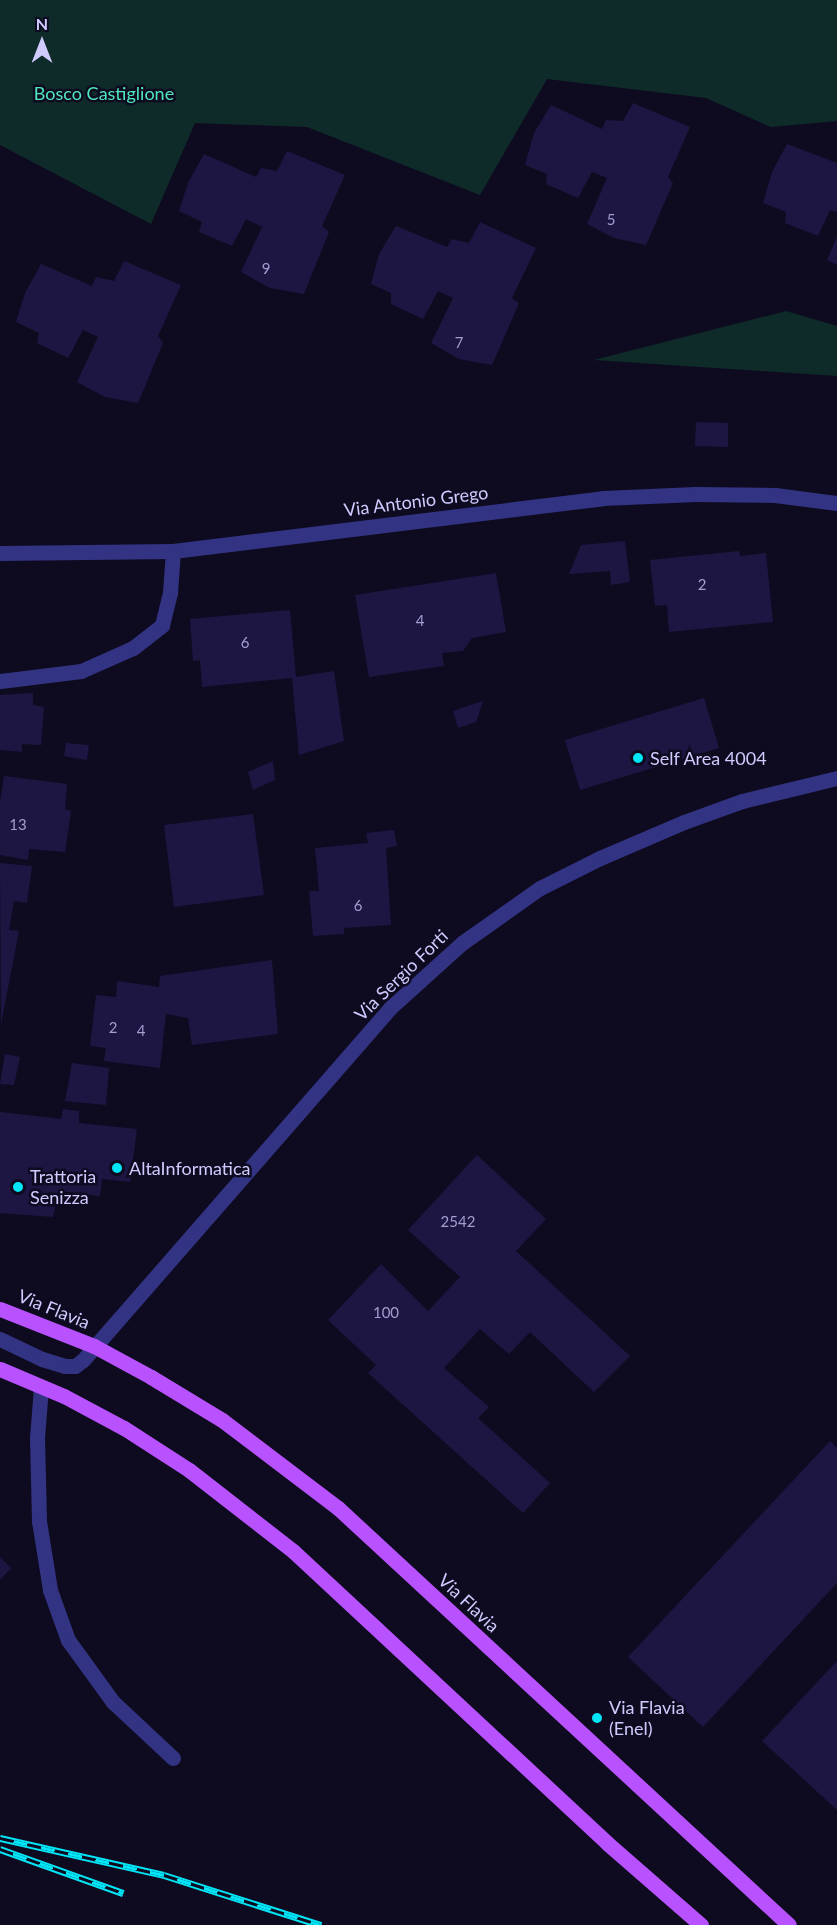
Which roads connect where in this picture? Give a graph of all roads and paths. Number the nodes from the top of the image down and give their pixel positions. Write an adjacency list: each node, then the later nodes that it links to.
1 (837, 503): 2 (street, Via Antonio Grego)
2 (173, 551): 3 (street, Via Antonio Grego); 4 (street)
3 (0, 553)
4 (0, 681)
5 (837, 778): 8 (street, Via Sergio Forti)
6 (0, 1309): 8 (main road, Via Flavia)
7 (0, 1339): 8 (street, Via Flavia)
8 (94, 1346): 13 (main road, Via Flavia)
9 (0, 1369): 10 (main road)
10 (41, 1387): 11 (street); 12 (main road)
11 (173, 1758)
12 (701, 1925)
13 (789, 1925)

